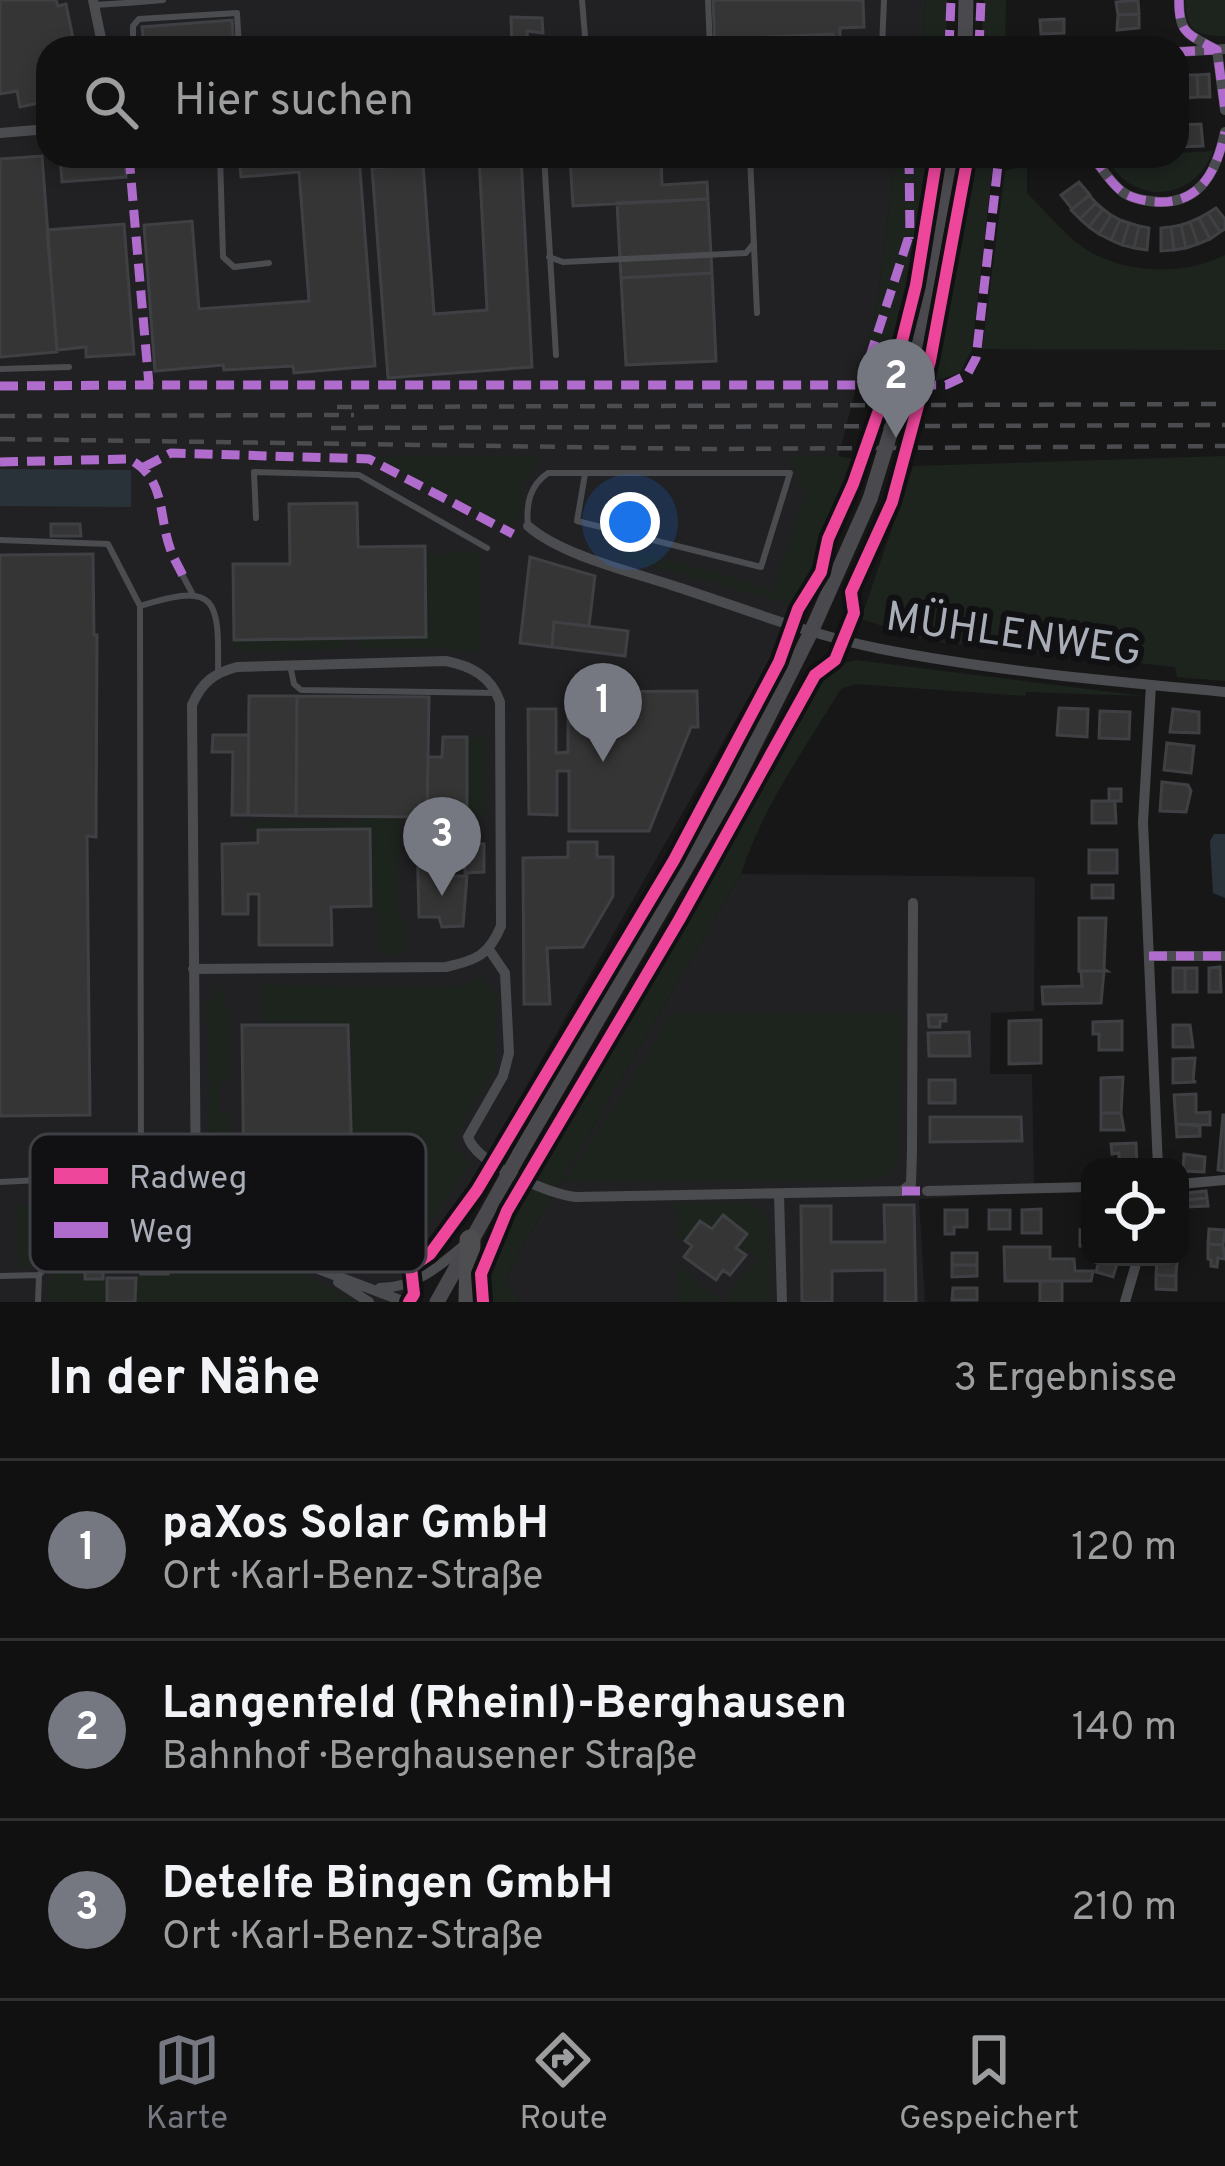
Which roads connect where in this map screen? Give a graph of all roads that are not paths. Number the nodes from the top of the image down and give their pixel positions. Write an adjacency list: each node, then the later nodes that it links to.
1 (163, 0): 7 (lane)
2 (582, 0): 12 (lane)
3 (708, 0): 13 (lane)
4 (884, 0): 14 (lane)
5 (966, 0): 15 (main road)
6 (1178, 0): 16 (street)
7 (126, 2): 8 (lane)
8 (93, 3): 9 (street)
9 (100, 36)
10 (133, 36): 11 (lane)
11 (238, 36)
12 (585, 36)
13 (710, 36)
14 (882, 36)
15 (965, 36)
16 (1221, 49): 17 (street); 18 (street)
17 (1189, 51)
18 (1225, 110)
19 (36, 130): 21 (street)
20 (1225, 131): 26 (street)
21 (0, 134)
22 (220, 168): 29 (lane)
23 (545, 168): 28 (lane)
24 (751, 168): 27 (lane)
25 (949, 168): 42 (main road, bridge)
26 (1102, 168)
27 (754, 242): 28 (lane); 30 (lane)
28 (549, 257): 31 (lane)
29 (268, 263)
30 (757, 313)
31 (556, 355)
32 (69, 367): 33 (lane)
33 (0, 369)
34 (586, 474): 34 (lane); 36 (lane)
35 (256, 518): 38 (lane)
36 (529, 526): 42 (street, MÜHLENWEG)
37 (0, 540): 41 (lane)
38 (487, 548)
39 (183, 576): 40 (lane)
40 (192, 593): 41 (lane); 44 (lane)
41 (140, 606): 53 (lane)
42 (812, 632): 45 (street, MÜHLENWEG); 63 (main road, bridge)
43 (290, 665): 44 (street); 46 (street); 46 (lane)
44 (218, 672): 52 (street)
45 (1150, 685): 47 (street, MÜHLENWEG); 50 (street)
46 (497, 692): 49 (street)
47 (1225, 692)
48 (913, 903): 62 (street)
49 (490, 951): 52 (street); 62 (street)
50 (1149, 956): 51 (street); 55 (street)
51 (1225, 956)
52 (193, 969): 54 (street)
53 (141, 1134)
54 (195, 1134)
55 (1158, 1158)
56 (30, 1180): 58 (lane)
57 (1225, 1180): 59 (street)
58 (0, 1182)
59 (1189, 1183)
60 (1081, 1187): 61 (street)
61 (927, 1191)
62 (779, 1194): 76 (street)
63 (470, 1240): 70 (street); 74 (main road); 75 (highway)
64 (1135, 1266): 77 (street)
65 (41, 1272): 68 (lane)
66 (324, 1272): 72 (street)
67 (327, 1272): 70 (street)
68 (39, 1275): 69 (lane); 71 (lane)
69 (0, 1276)
70 (371, 1288): 73 (street)
71 (38, 1302)
72 (369, 1302)
73 (404, 1302)
74 (437, 1302)
75 (469, 1302)
76 (782, 1302)
77 (1125, 1302)

